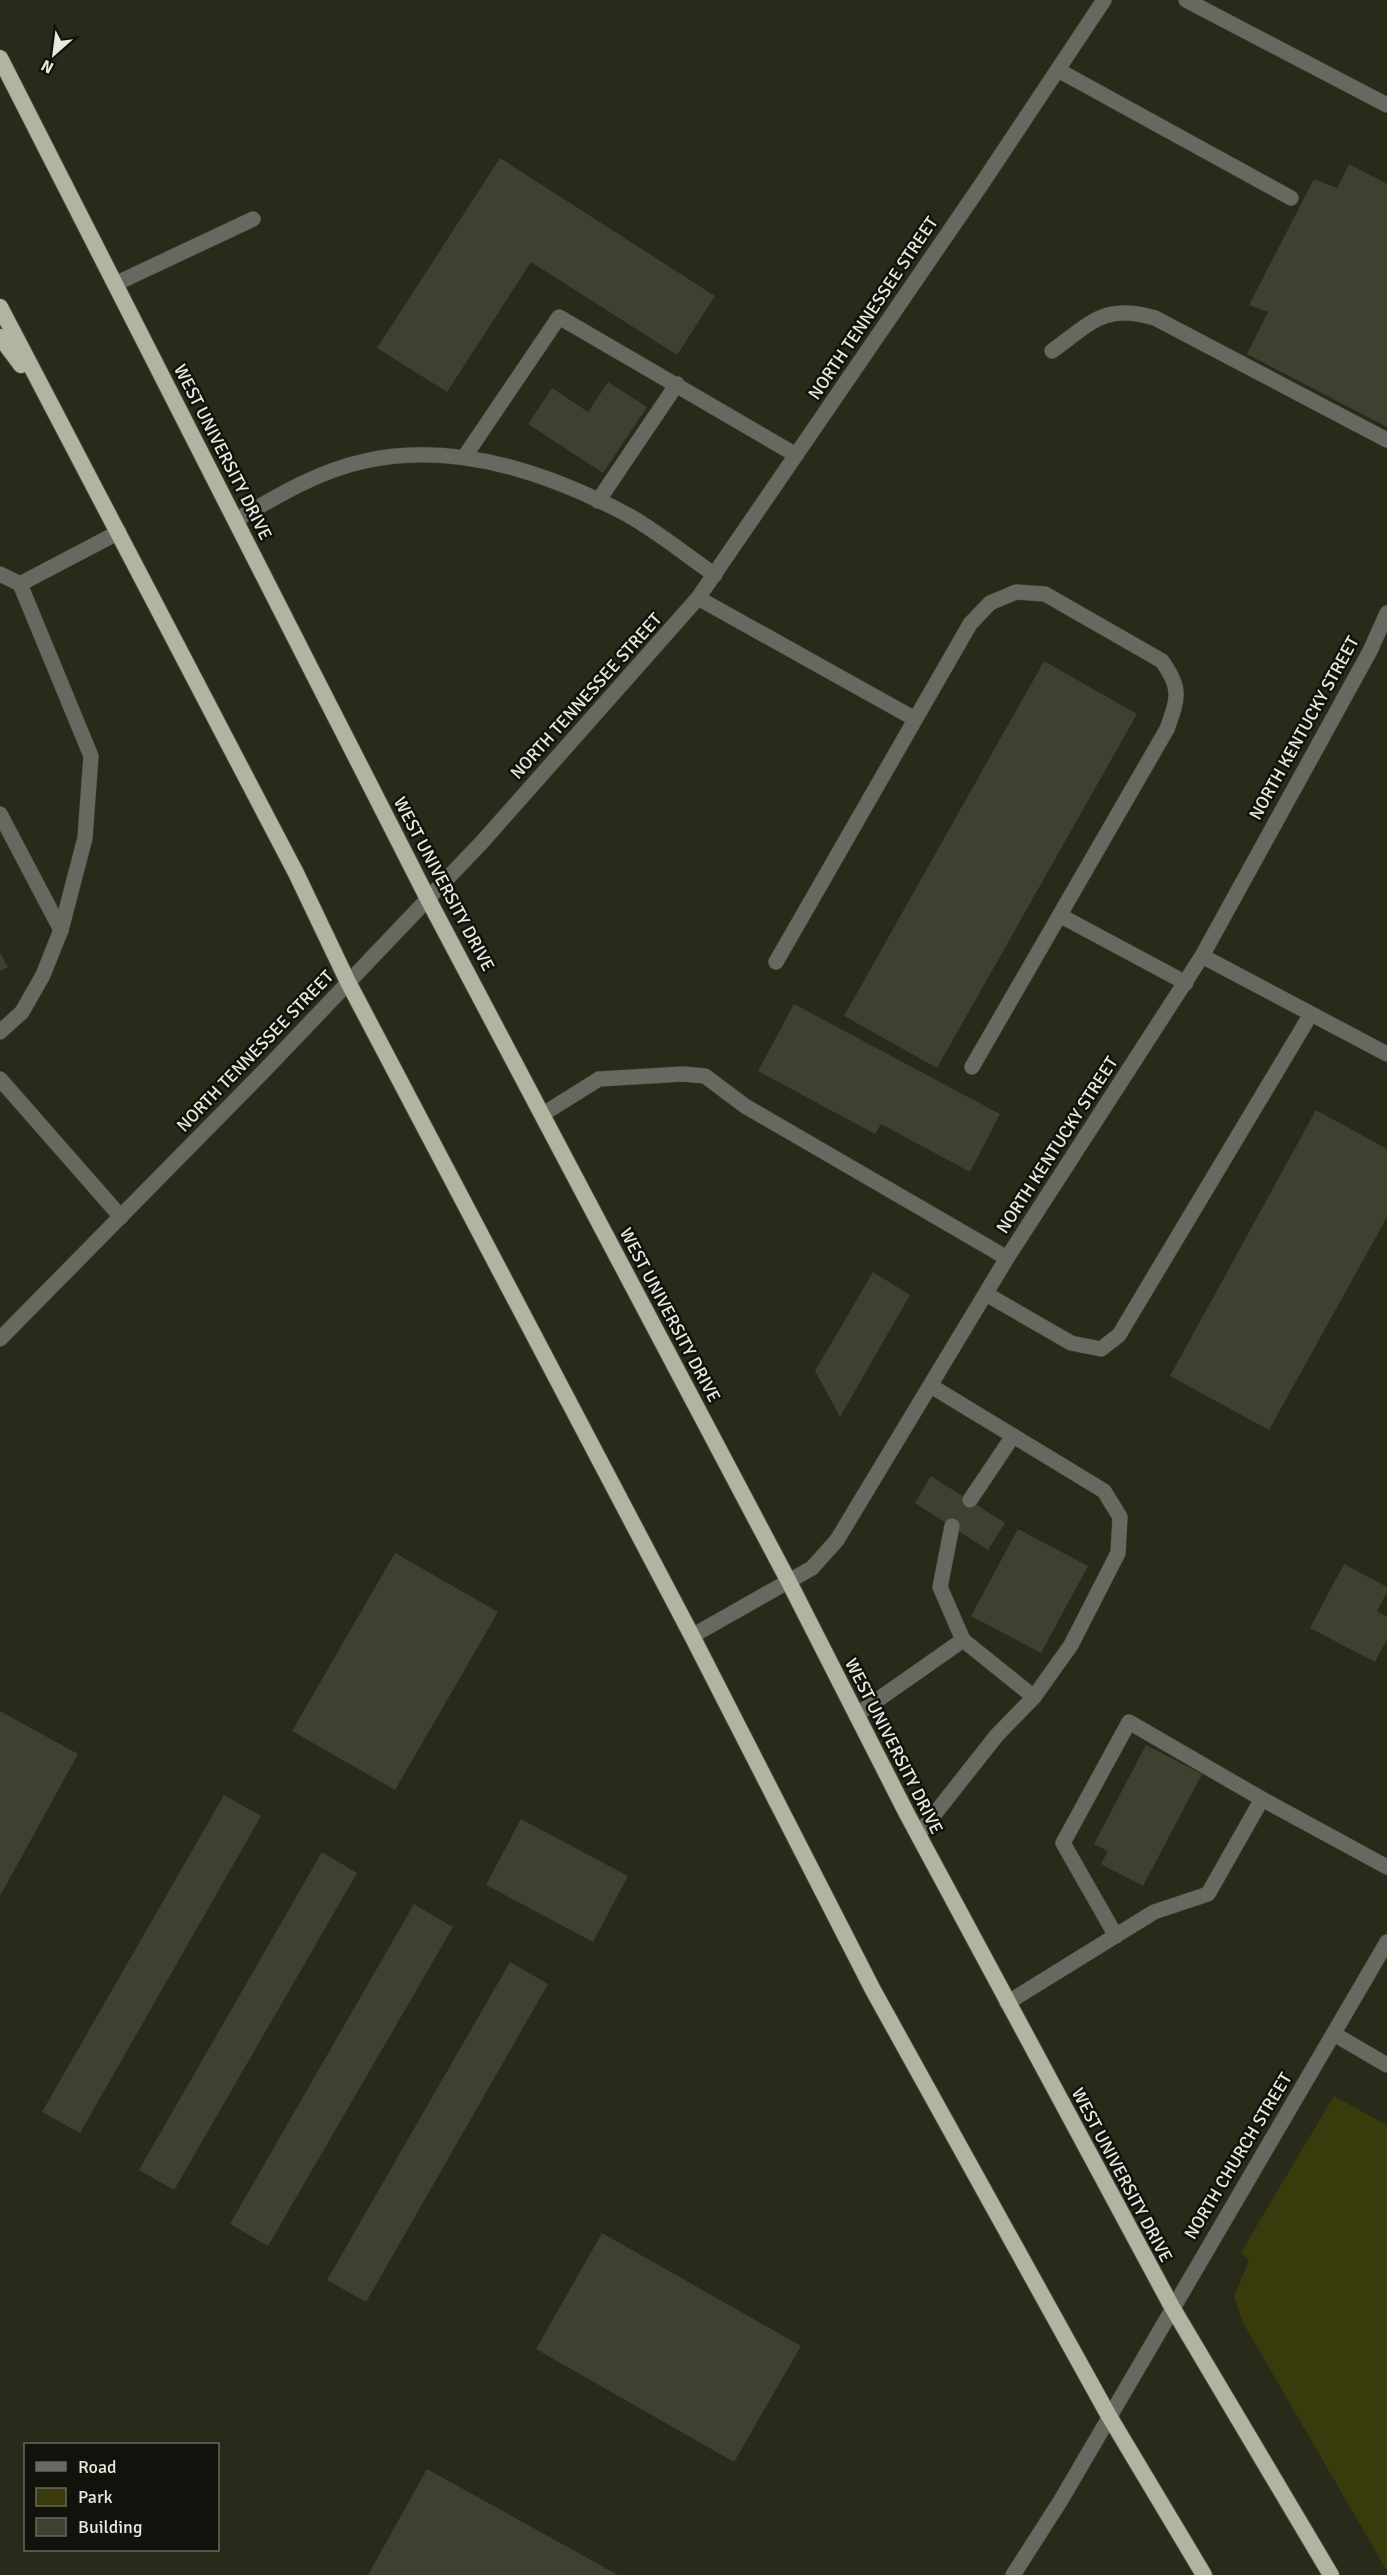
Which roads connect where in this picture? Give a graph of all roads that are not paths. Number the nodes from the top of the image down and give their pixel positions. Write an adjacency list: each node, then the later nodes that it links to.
1 (1104, 0): 4 (street, NORTH TENNESSEE STREET)
2 (1186, 0): 5 (street)
3 (0, 58): 8 (highway, WEST UNIVERSITY DRIVE)
4 (1058, 70): 6 (street); 15 (street, NORTH TENNESSEE STREET)
5 (1387, 105)
6 (1291, 198)
7 (253, 219): 8 (street)
8 (115, 284): 18 (highway, WEST UNIVERSITY DRIVE)
9 (0, 307): 13 (highway)
10 (0, 337): 13 (highway)
11 (1052, 351): 14 (street)
12 (677, 384): 15 (street); 16 (street); 17 (street)
13 (49, 402): 19 (highway)
14 (1387, 440)
15 (796, 455): 21 (street, NORTH TENNESSEE STREET)
16 (465, 456): 17 (street); 18 (street)
17 (598, 501): 21 (street)
18 (236, 519): 27 (highway, WEST UNIVERSITY DRIVE)
19 (119, 532): 22 (street); 32 (highway)
20 (0, 574): 22 (street)
21 (715, 575): 23 (street, NORTH TENNESSEE STREET)
22 (20, 584): 29 (street)
23 (698, 598): 25 (street); 27 (street, NORTH TENNESSEE STREET)
24 (1387, 613): 30 (street, NORTH KENTUCKY STREET)
25 (915, 719): 28 (street); 31 (street)
26 (0, 814): 29 (street)
27 (428, 899): 32 (street, NORTH TENNESSEE STREET); 39 (highway, WEST UNIVERSITY DRIVE)
28 (1061, 916): 33 (street); 37 (street)
29 (61, 930): 35 (street)
30 (1202, 956): 33 (street, NORTH KENTUCKY STREET); 34 (street)
31 (776, 962)
32 (348, 982): 40 (street, NORTH TENNESSEE STREET); 49 (highway)
33 (1186, 982): 41 (street, NORTH KENTUCKY STREET)
34 (1311, 1014): 36 (street); 42 (street)
35 (0, 1032)
36 (1387, 1054)
37 (972, 1067)
38 (0, 1080): 40 (street)
39 (543, 1114): 41 (street); 48 (highway, WEST UNIVERSITY DRIVE)
40 (121, 1217): 43 (street, NORTH TENNESSEE STREET)
41 (1007, 1258): 42 (street, NORTH KENTUCKY STREET)
42 (986, 1294): 44 (street, NORTH KENTUCKY STREET)
43 (0, 1339)
44 (931, 1386): 45 (street); 48 (street, NORTH KENTUCKY STREET)
45 (1013, 1436): 46 (street); 51 (street)
46 (970, 1500)
47 (952, 1526): 50 (street)
48 (789, 1582): 49 (street, NORTH KENTUCKY STREET); 52 (highway, WEST UNIVERSITY DRIVE)
49 (692, 1636): 62 (highway)
50 (963, 1640): 51 (street); 52 (street)
51 (1034, 1697): 54 (street)
52 (856, 1715): 54 (highway, WEST UNIVERSITY DRIVE)
53 (1262, 1799): 55 (street); 56 (street); 56 (street)
54 (918, 1835): 58 (highway, WEST UNIVERSITY DRIVE)
55 (1387, 1867)
56 (1116, 1936): 58 (street)
57 (1387, 1942): 59 (street, NORTH CHURCH STREET)
58 (1007, 2003): 61 (highway, WEST UNIVERSITY DRIVE)
59 (1334, 2034): 60 (street); 61 (street, NORTH CHURCH STREET)
60 (1387, 2065)
61 (1172, 2307): 62 (street, NORTH CHURCH STREET); 65 (highway, WEST UNIVERSITY DRIVE)
62 (1109, 2416): 63 (street, NORTH CHURCH STREET); 64 (highway)
63 (1012, 2575)
64 (1204, 2575)
65 (1331, 2575)

